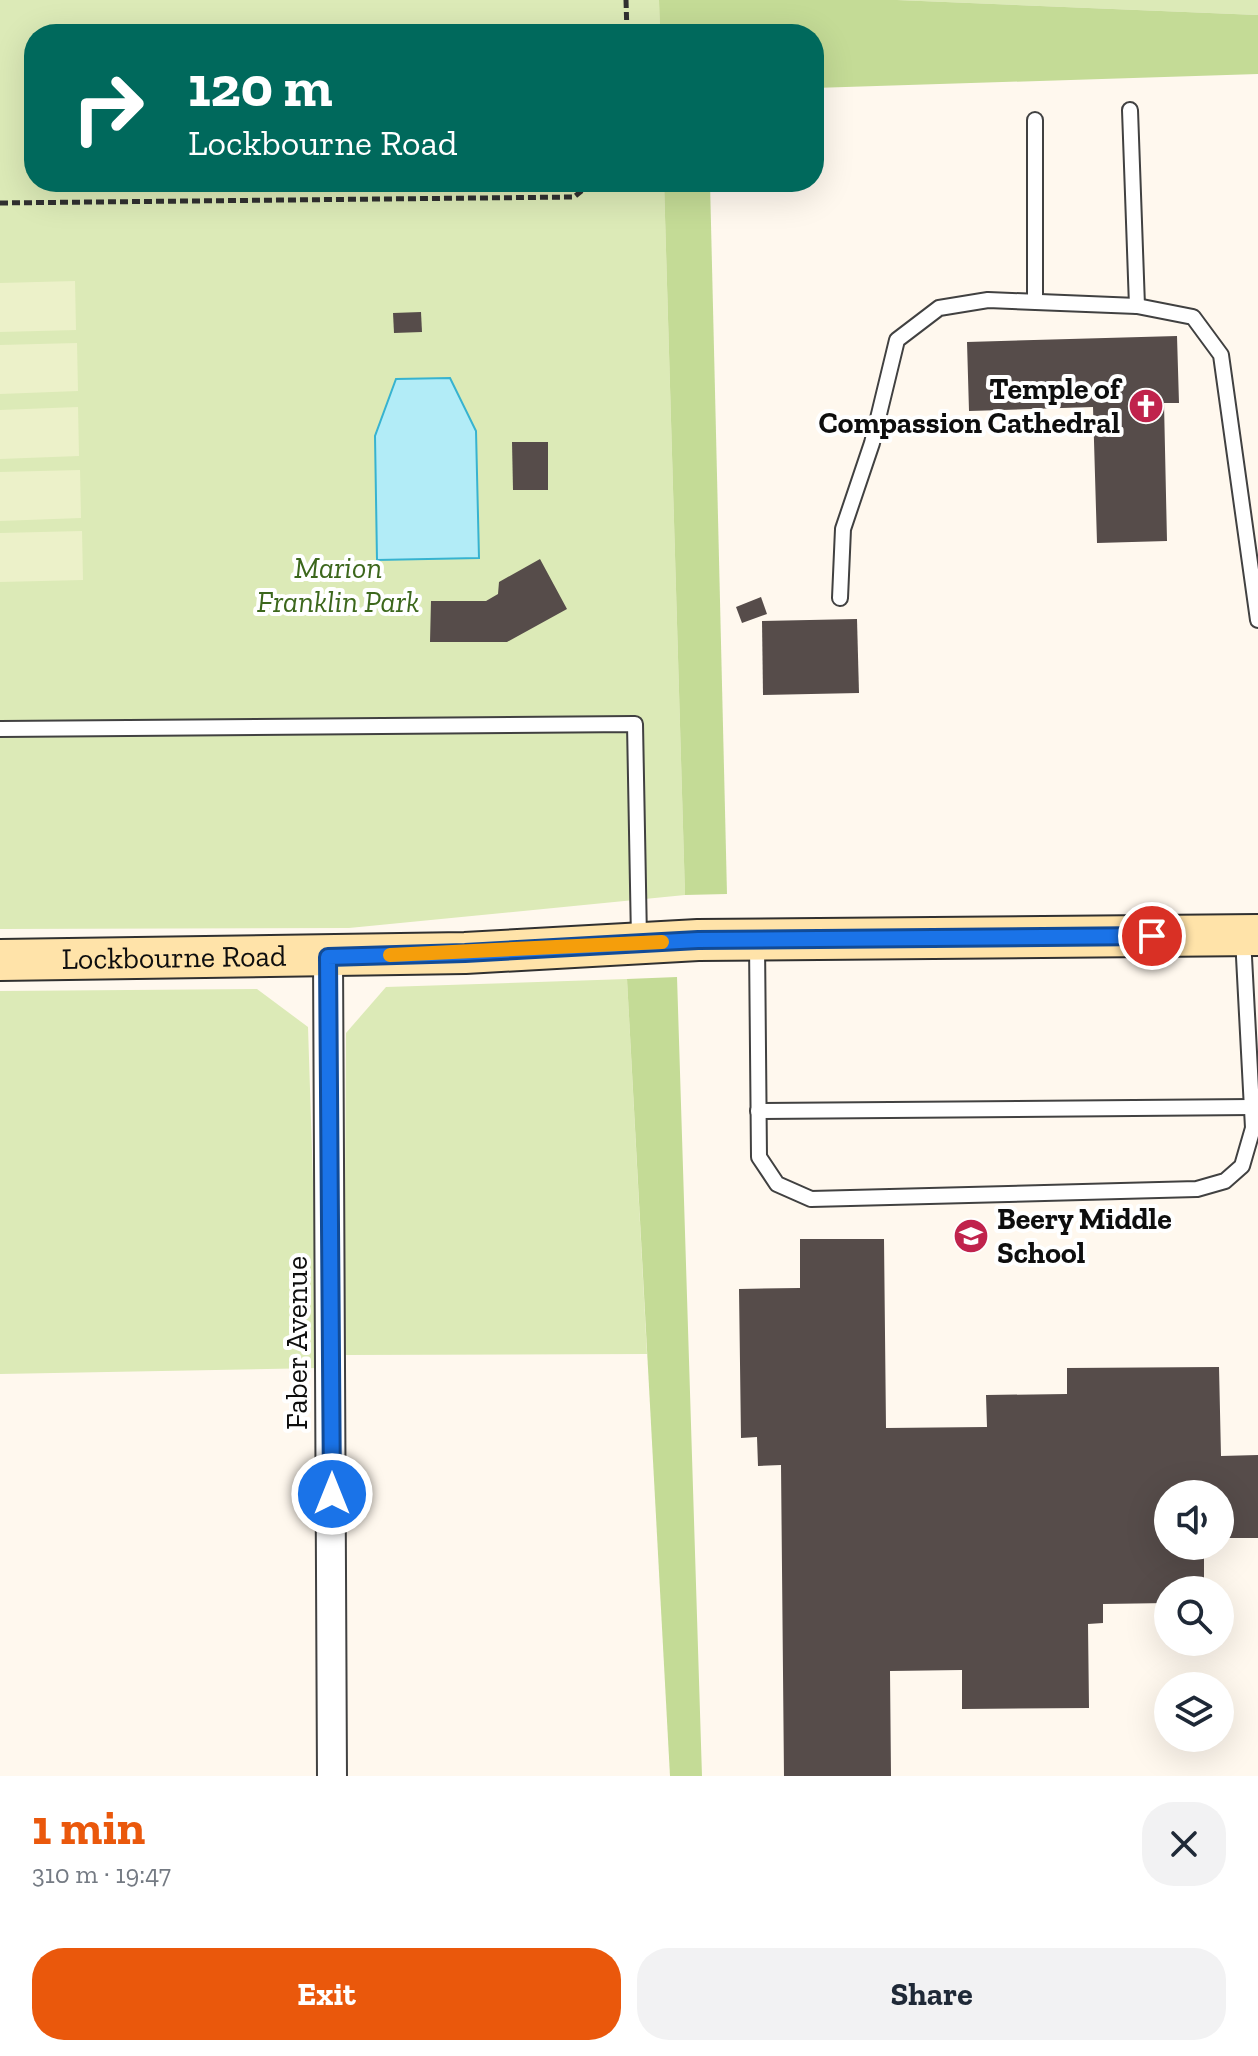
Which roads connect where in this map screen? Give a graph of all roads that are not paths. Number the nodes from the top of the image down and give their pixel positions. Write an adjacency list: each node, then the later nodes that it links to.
1 (1130, 110): 4 (lane)
2 (1035, 120): 3 (lane)
3 (1035, 301): 4 (lane); 5 (lane)
4 (1137, 306): 6 (lane)
5 (840, 598)
6 (1258, 620)
7 (0, 729): 10 (lane)
8 (1250, 935): 9 (main road, Lockbourne Road); 13 (lane)
9 (757, 939): 10 (main road, Lockbourne Road); 14 (lane)
10 (639, 943): 11 (main road, Lockbourne Road)
11 (328, 957): 12 (main road, Lockbourne Road); 15 (street, Faber Avenue)
12 (0, 960)
13 (1252, 1107): 14 (lane); 14 (lane)
14 (758, 1111)
15 (332, 1776)

